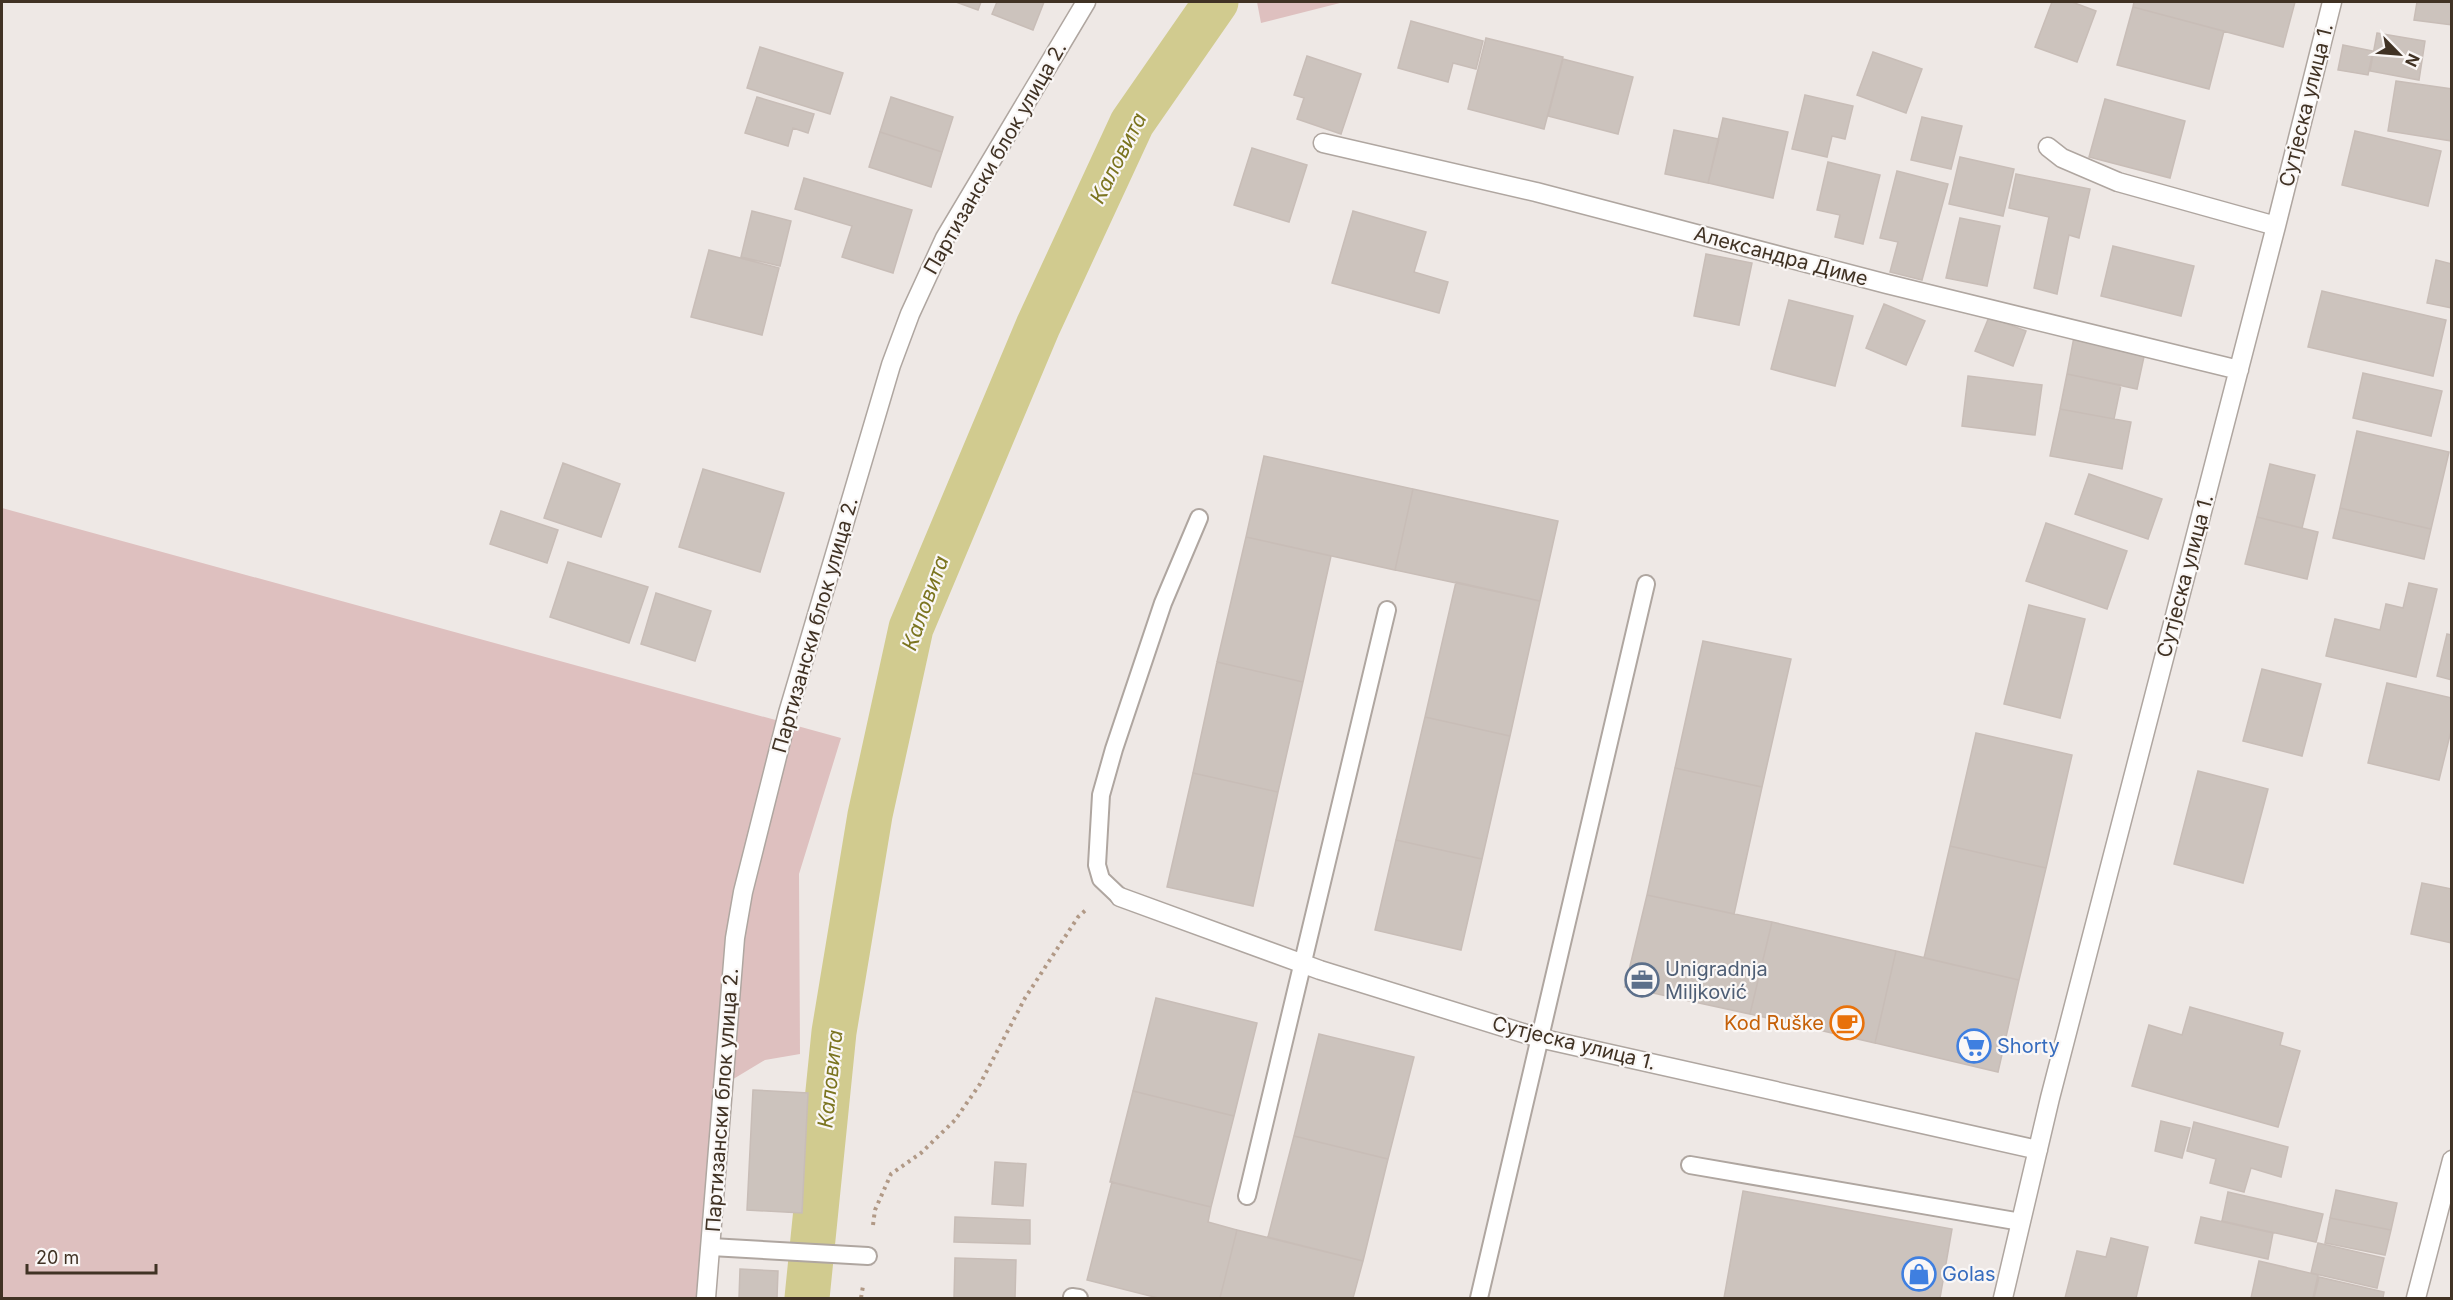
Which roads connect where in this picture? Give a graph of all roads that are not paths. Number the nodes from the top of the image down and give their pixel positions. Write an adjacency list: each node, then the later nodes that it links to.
1 (1086, 2): 18 (street, Партизански блок улица 2.)
2 (2332, 2): 5 (street, Сутјеска улица 1.)
3 (1323, 142): 6 (street, Александра Диме)
4 (2048, 147): 5 (street)
5 (2276, 226): 6 (street, Сутјеска улица 1.)
6 (2239, 370): 13 (street, Сутјеска улица 1.)
7 (1199, 519): 10 (lane)
8 (1646, 584): 12 (lane)
9 (1387, 610): 11 (lane)
10 (1116, 893): 11 (street, Сутјеска улица 1.)
11 (1303, 963): 12 (street, Сутјеска улица 1.); 16 (lane)
12 (1539, 1038): 13 (street, Сутјеска улица 1.); 21 (lane)
13 (2038, 1150): 17 (street, Сутјеска улица 1.)
14 (2451, 1160): 23 (street)
15 (1690, 1165): 17 (lane)
16 (1247, 1196)
17 (2021, 1222): 22 (street, Сутјеска улица 1.)
18 (711, 1247): 19 (lane); 20 (street, Партизански блок улица 2.)
19 (868, 1256)
20 (706, 1299)
21 (1479, 1299)
22 (2003, 1299)
23 (2416, 1299)

